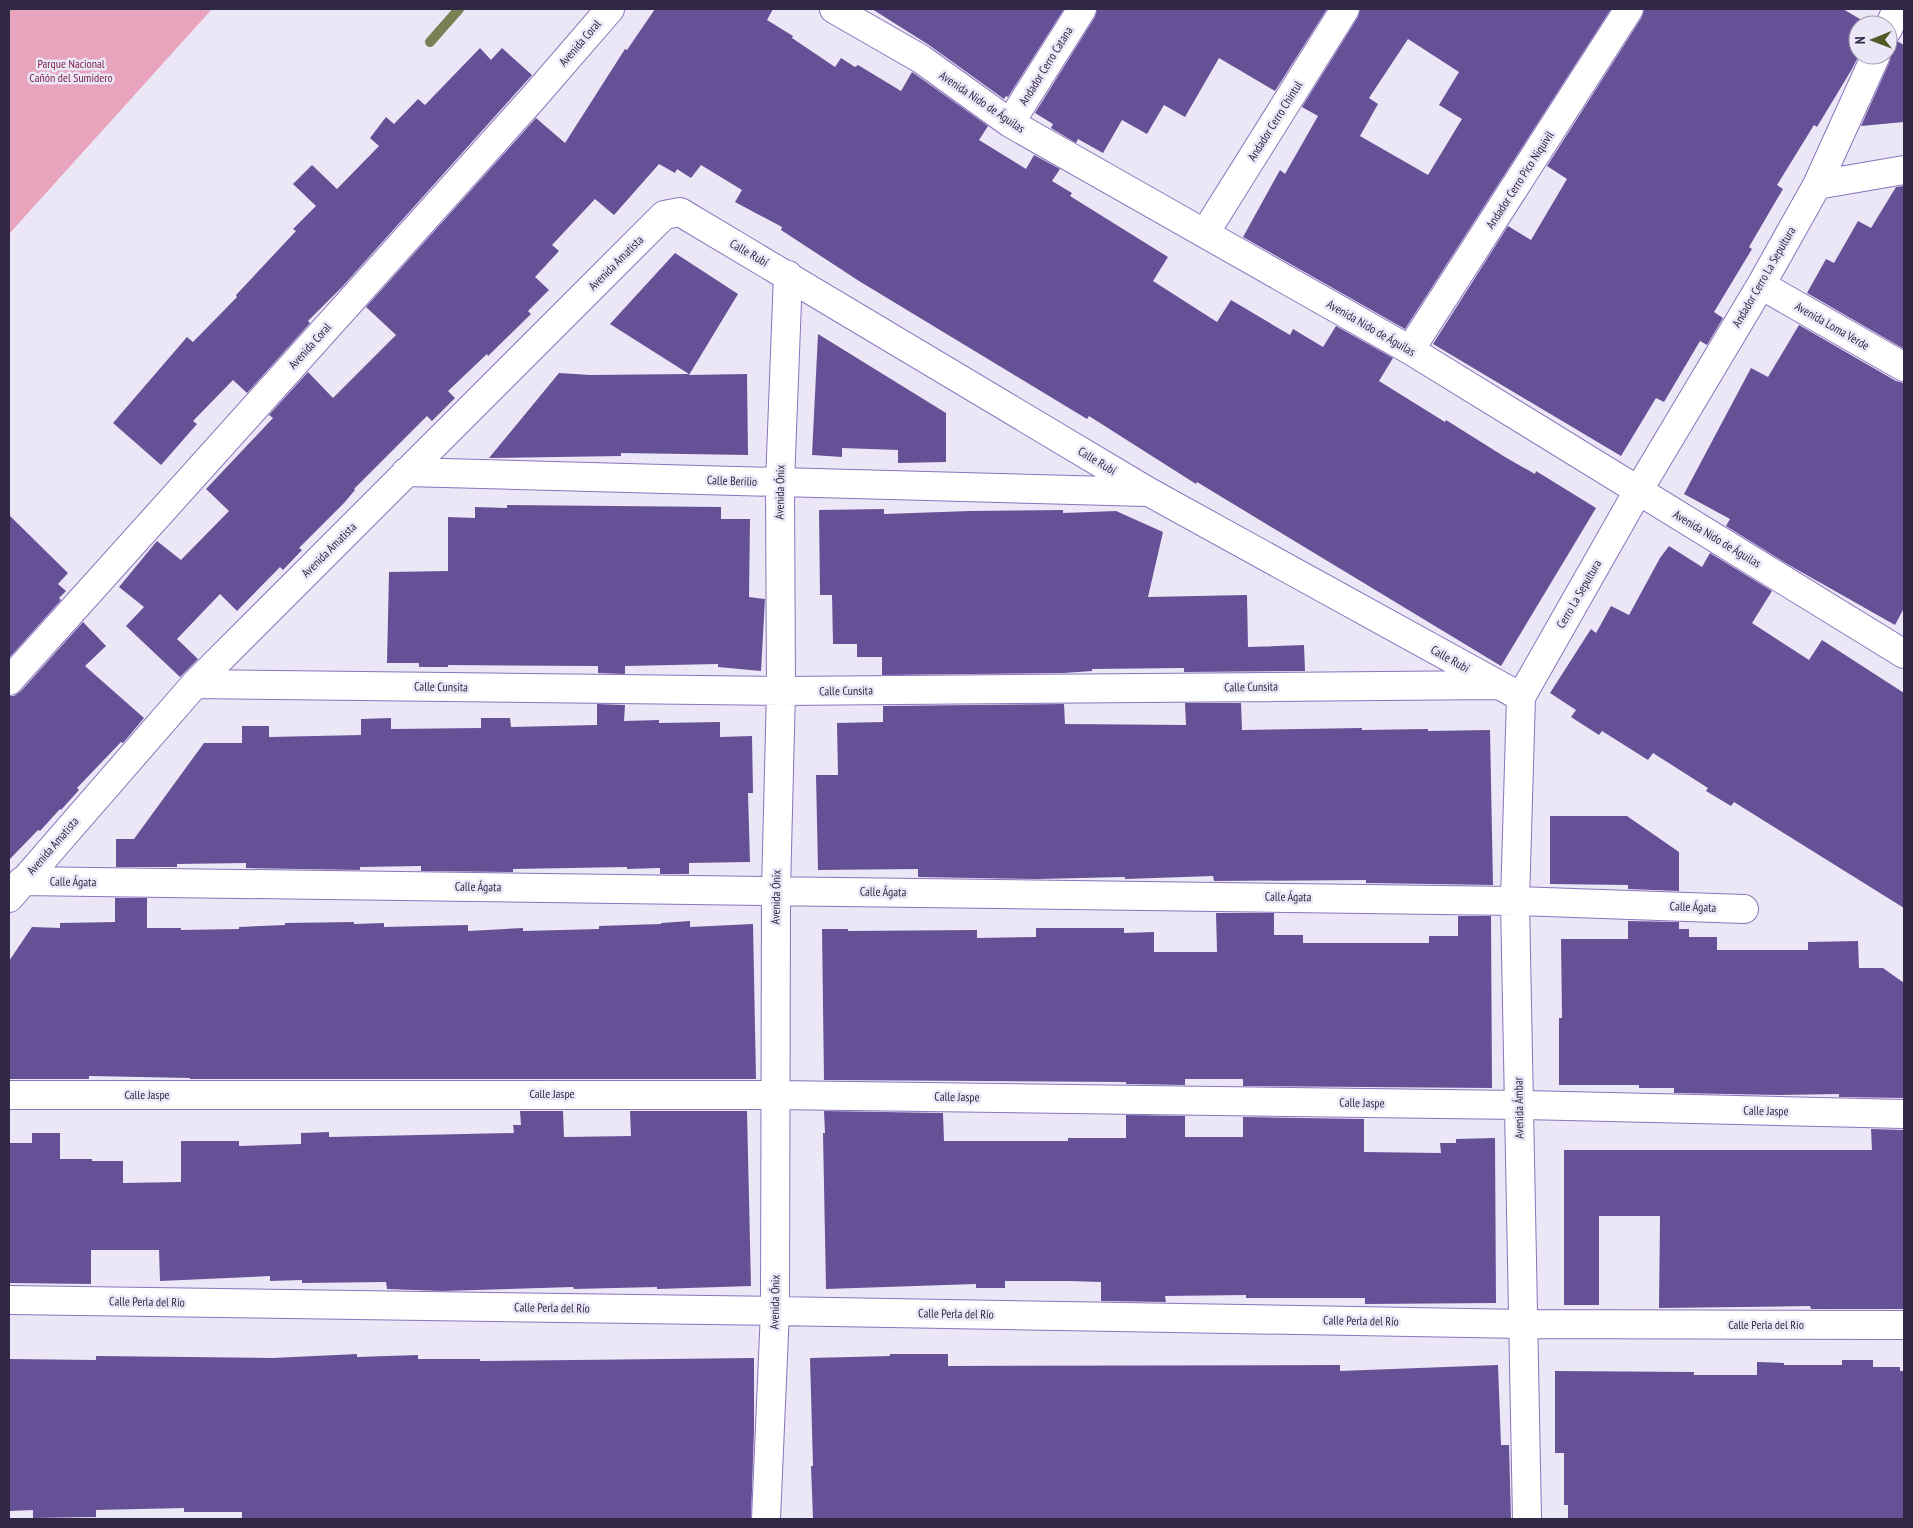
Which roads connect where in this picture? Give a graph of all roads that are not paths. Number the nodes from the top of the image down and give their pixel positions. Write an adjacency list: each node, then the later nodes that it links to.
1 (610, 9): 21 (street, Avenida Coral)
2 (834, 9): 7 (street, Avenida Nido de Águilas)
3 (1082, 9): 7 (street, Andador Cerro Catana)
4 (1345, 9): 11 (street, Andador Cerro Chintul)
5 (1629, 9): 14 (street, Andador Cerro Pico Niquivil)
6 (1871, 65): 9 (street, Andador Cerro La Sepultura)
7 (1010, 123): 11 (street, Avenida Nido de Águilas)
8 (1904, 170): 9 (street)
9 (1817, 184): 13 (street, Andador Cerro La Sepultura)
10 (672, 214): 12 (street, Calle Rubí); 16 (street, Avenida Amatista)
11 (1206, 233): 14 (street, Avenida Nido de Águilas)
12 (788, 276): 17 (street, Avenida Ónix); 19 (street, Calle Rubí)
13 (1760, 285): 15 (street, Avenida Loma Verde); 18 (street, Andador Cerro La Sepultura)
14 (1410, 350): 18 (street, Avenida Nido de Águilas)
15 (1904, 367)
16 (406, 472): 17 (street, Calle Berilio); 22 (street, Avenida Amatista)
17 (780, 482): 19 (street, Calle Berilio); 23 (street, Avenida Ónix)
18 (1638, 491): 20 (street, Avenida Nido de Águilas); 24 (street, Cerro La Sepultura)
19 (1149, 492): 24 (street, Calle Rubí)
20 (1904, 654)
21 (9, 681)
22 (195, 684): 23 (street, Calle Cunsita); 25 (street, Avenida Amatista)
23 (781, 691): 24 (street, Calle Cunsita); 26 (street, Avenida Ónix)
24 (1509, 691): 27 (street, Avenida Ámbar)
25 (16, 889): 26 (street, Calle Ágata)
26 (776, 890): 27 (street, Calle Ágata); 29 (street, Avenida Ónix)
27 (1515, 900): 28 (street, Calle Ágata); 31 (street, Avenida Ámbar)
28 (1744, 909)
29 (775, 1094): 30 (street, Calle Jaspe); 31 (street, Calle Jaspe); 34 (street, Avenida Ónix)
30 (9, 1096)
31 (1519, 1105): 32 (street, Calle Jaspe); 35 (street, Avenida Ámbar)
32 (1904, 1114)
33 (9, 1300): 34 (street, Calle Perla del Río)
34 (775, 1311): 35 (street, Calle Perla del Río); 37 (street, Avenida Ónix)
35 (1524, 1324): 36 (street, Calle Perla del Río); 38 (street, Avenida Ámbar)
36 (1904, 1325)
37 (766, 1519)
38 (1527, 1519)

